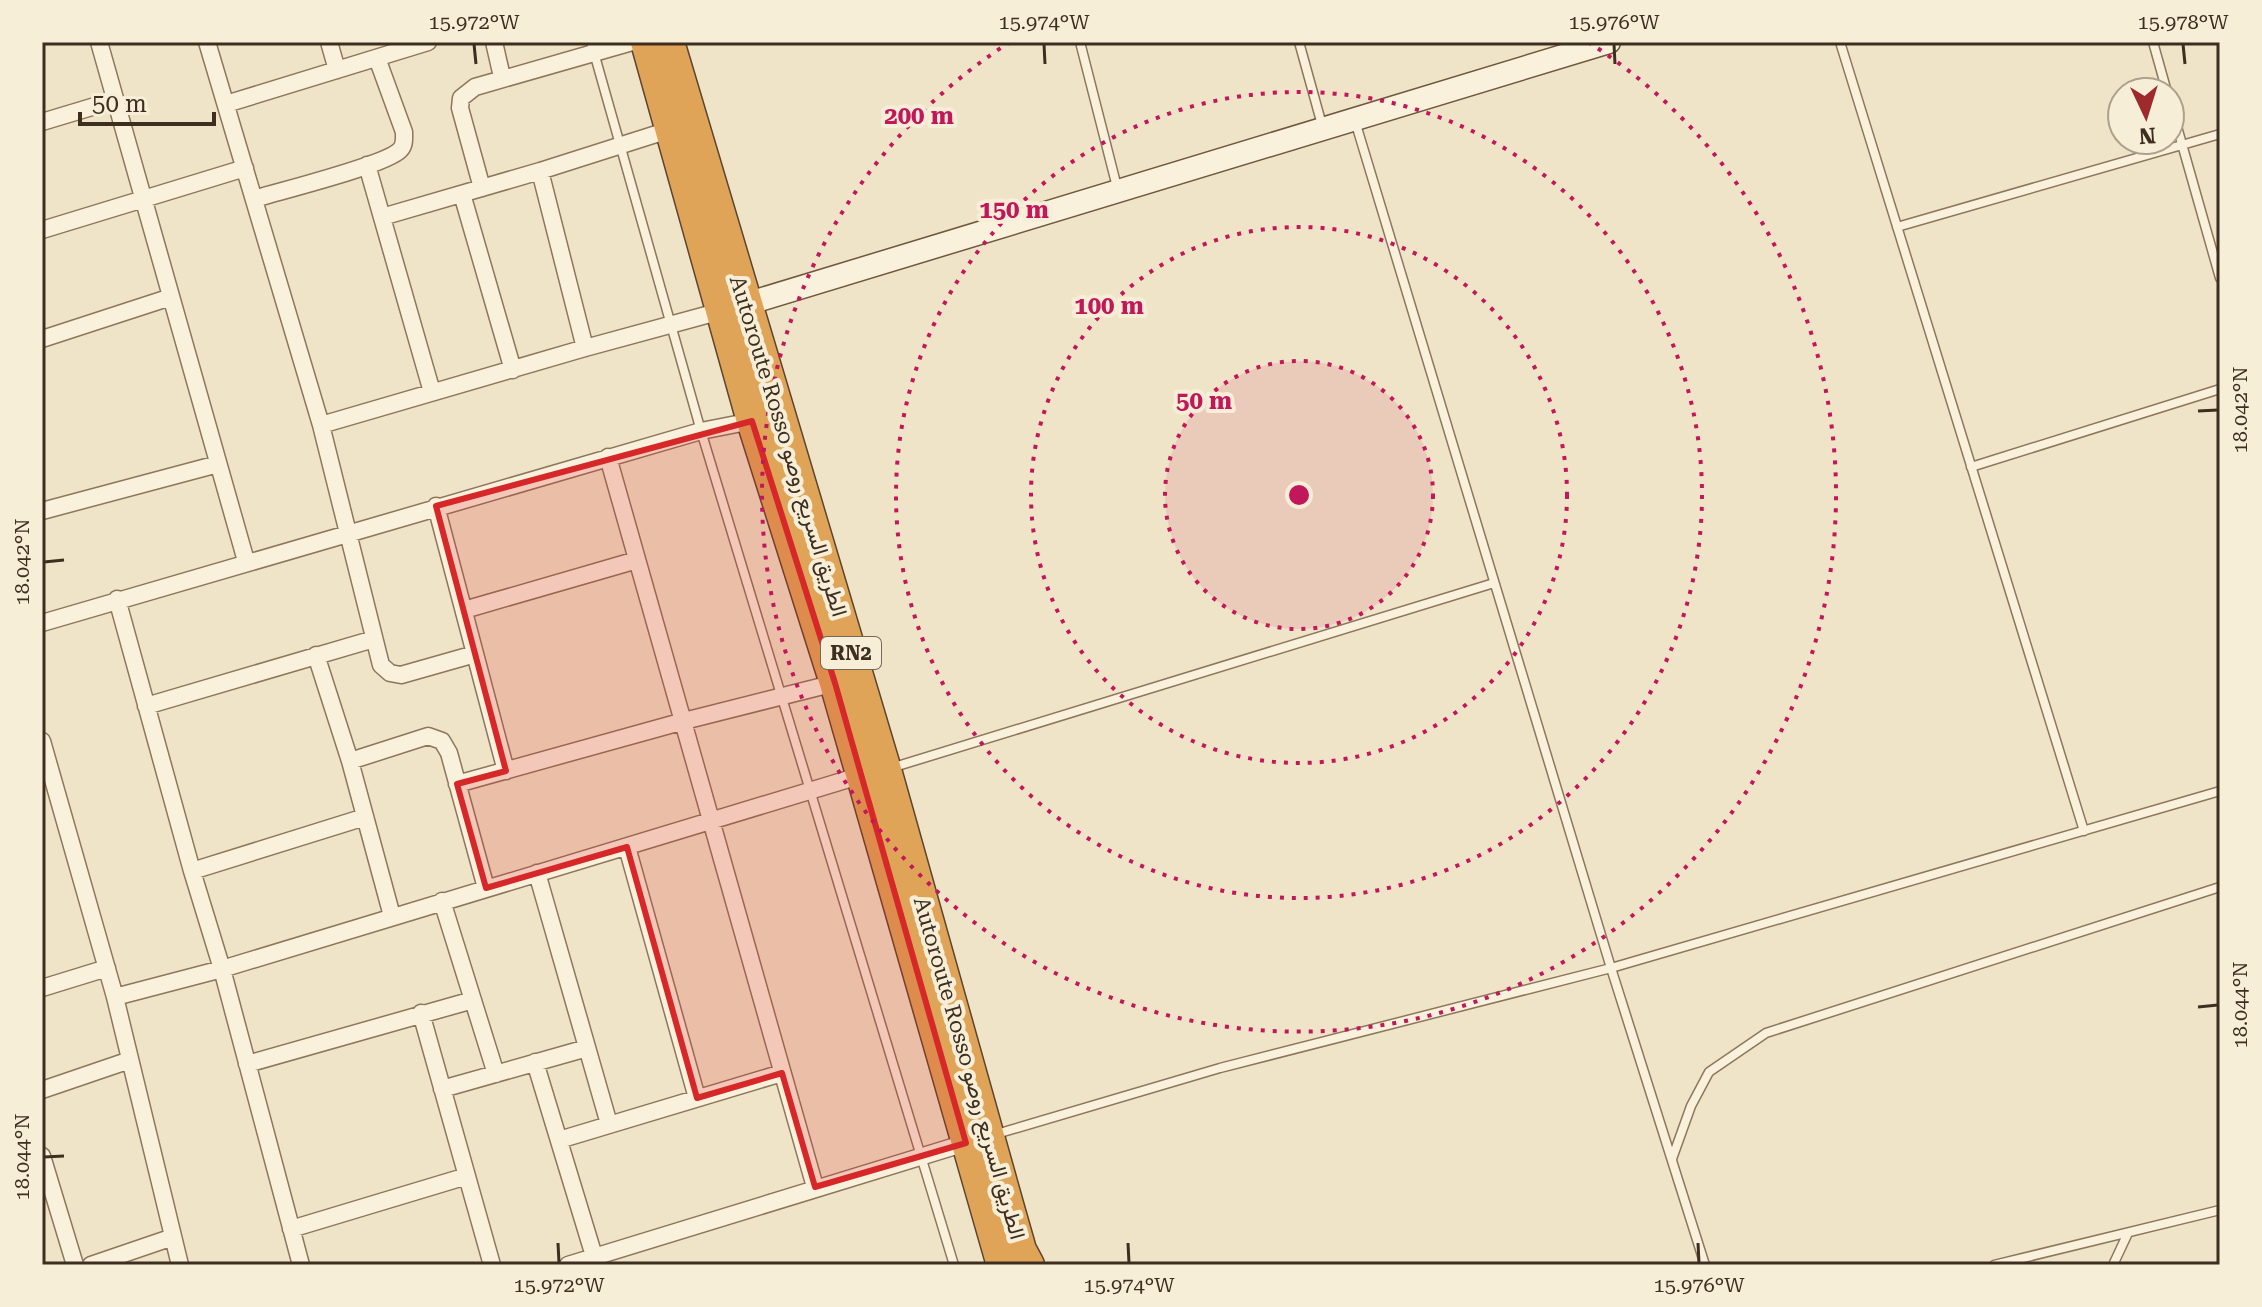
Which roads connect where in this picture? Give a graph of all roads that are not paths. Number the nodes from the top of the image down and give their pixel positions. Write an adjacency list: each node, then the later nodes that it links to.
1 (99, 42): 19 (street)
2 (207, 42): 20 (street)
3 (329, 42): 16 (street)
4 (428, 42): 15 (street)
5 (494, 42): 18 (street)
6 (632, 42): 14 (street)
7 (646, 42): 23 (highway, Autoroute Rosso الطريق السريع روصو / RN2)
8 (669, 42): 43 (highway, Autoroute Rosso الطريق السريع روصو / RN2)
9 (1080, 42): 34 (lane)
10 (1299, 42): 24 (lane)
11 (1609, 42): 21 (street)
12 (1840, 42): 39 (lane)
13 (2153, 42): 17 (lane)
14 (593, 48): 18 (street); 27 (lane)
15 (377, 58): 16 (street); 30 (street)
16 (337, 70): 20 (street)
17 (2163, 76)
18 (502, 77): 33 (street)
19 (115, 100): 22 (street); 36 (street)
20 (226, 104): 31 (street)
21 (1354, 120): 24 (street); 61 (lane)
22 (42, 122)
23 (672, 129): 27 (street); 43 (highway, Autoroute Rosso الطريق السريع روصو / RN2)
24 (1323, 130): 34 (street)
25 (2220, 134): 26 (lane)
26 (2186, 143)
27 (620, 145): 32 (street); 44 (lane)
28 (2141, 156): 39 (lane)
29 (2185, 156): 41 (lane)
30 (367, 165): 37 (street); 38 (street)
31 (245, 168): 36 (street); 37 (street)
32 (540, 171): 33 (street); 46 (street)
33 (482, 188): 35 (street)
34 (1118, 192): 43 (street)
35 (462, 194): 38 (street); 47 (street)
36 (143, 198): 40 (street); 42 (street)
37 (254, 199): 51 (street)
38 (382, 217): 49 (street)
39 (1897, 227): 55 (lane)
40 (42, 230)
41 (2220, 278)
42 (171, 297): 45 (street); 54 (street)
43 (733, 308): 44 (street); 50 (highway, Autoroute Rosso الطريق السريع روصو / RN2); 75 (highway, Autoroute Rosso الطريق السريع روصو / RN2)
44 (672, 324): 46 (street); 52 (lane)
45 (42, 339)
46 (585, 348): 47 (street)
47 (513, 370): 49 (street)
48 (2220, 389): 55 (lane)
49 (432, 392): 51 (street)
50 (752, 421): 52 (street); 68 (highway, Autoroute Rosso الطريق السريع روصو / RN2)
51 (321, 425): 58 (street)
52 (701, 431): 53 (street); 69 (lane)
53 (608, 457): 56 (street); 59 (street)
54 (218, 464): 57 (street); 60 (street)
55 (1971, 467): 81 (lane)
56 (436, 506): 58 (street); 63 (street)
57 (43, 508)
58 (347, 534): 60 (street); 65 (street)
59 (637, 560): 63 (street); 71 (street)
60 (246, 561): 62 (street)
61 (1494, 583): 75 (lane); 90 (lane)
62 (117, 599): 64 (street); 70 (street)
63 (464, 610): 66 (street)
64 (42, 623)
65 (374, 639): 66 (street); 67 (street)
66 (475, 654): 74 (street)
67 (316, 655): 70 (street); 73 (street)
68 (835, 683): 69 (street); 75 (highway, Autoroute Rosso الطريق السريع روصو / RN2)
69 (781, 696): 71 (street); 78 (lane)
70 (146, 706): 83 (street)
71 (684, 721): 74 (street); 80 (street)
72 (42, 741): 89 (street)
73 (350, 761): 76 (street); 79 (street)
74 (506, 771): 76 (street)
75 (874, 772): 78 (street); 106 (highway, Autoroute Rosso الطريق السريع روصو / RN2)
76 (457, 784): 86 (street)
77 (2220, 791): 81 (lane)
78 (811, 792): 80 (street); 109 (lane)
79 (365, 817): 83 (street); 88 (street)
80 (711, 821): 82 (street); 100 (street)
81 (2084, 831): 90 (lane)
82 (627, 847): 84 (street); 104 (street)
83 (192, 871): 91 (street)
84 (537, 873): 86 (street); 96 (street)
85 (2220, 887): 110 (lane)
86 (486, 888): 87 (street)
87 (442, 901): 88 (street); 94 (street)
88 (392, 916): 91 (street)
89 (107, 968): 92 (street); 93 (street)
90 (1611, 968): 106 (lane); 110 (lane)
91 (222, 969): 93 (street); 99 (street)
92 (42, 988)
93 (115, 997): 97 (street)
94 (473, 1000): 95 (street); 101 (street)
95 (421, 1013): 99 (street); 102 (street)
96 (587, 1048): 98 (street); 105 (street)
97 (130, 1060): 103 (street); 116 (street)
98 (535, 1062): 101 (street); 107 (street)
99 (247, 1064): 114 (street)
100 (782, 1073): 104 (street); 112 (street)
101 (496, 1074): 102 (street)
102 (442, 1089): 111 (street)
103 (42, 1090)
104 (697, 1098): 105 (street)
105 (609, 1124): 107 (street)
106 (977, 1139): 109 (street); 125 (highway, Autoroute Rosso الطريق السريع روصو / RN2); 126 (highway, Autoroute Rosso الطريق السريع روصو / RN2)
107 (559, 1140): 117 (street)
108 (42, 1156): 119 (street)
109 (922, 1156): 112 (street); 124 (lane)
110 (1672, 1160): 127 (lane)
111 (467, 1176): 114 (street); 123 (street)
112 (815, 1187): 117 (street)
113 (2220, 1210): 115 (lane)
114 (291, 1229): 122 (street)
115 (2128, 1233): 128 (lane); 129 (lane)
116 (173, 1237): 120 (street); 121 (street)
117 (594, 1256): 118 (street)
118 (574, 1264)
119 (75, 1265)
120 (91, 1265)
121 (180, 1265)
122 (301, 1265)
123 (492, 1265)
124 (954, 1265)
125 (1002, 1265)
126 (1029, 1265)
127 (1705, 1265)
128 (1994, 1265)
129 (2113, 1265)

